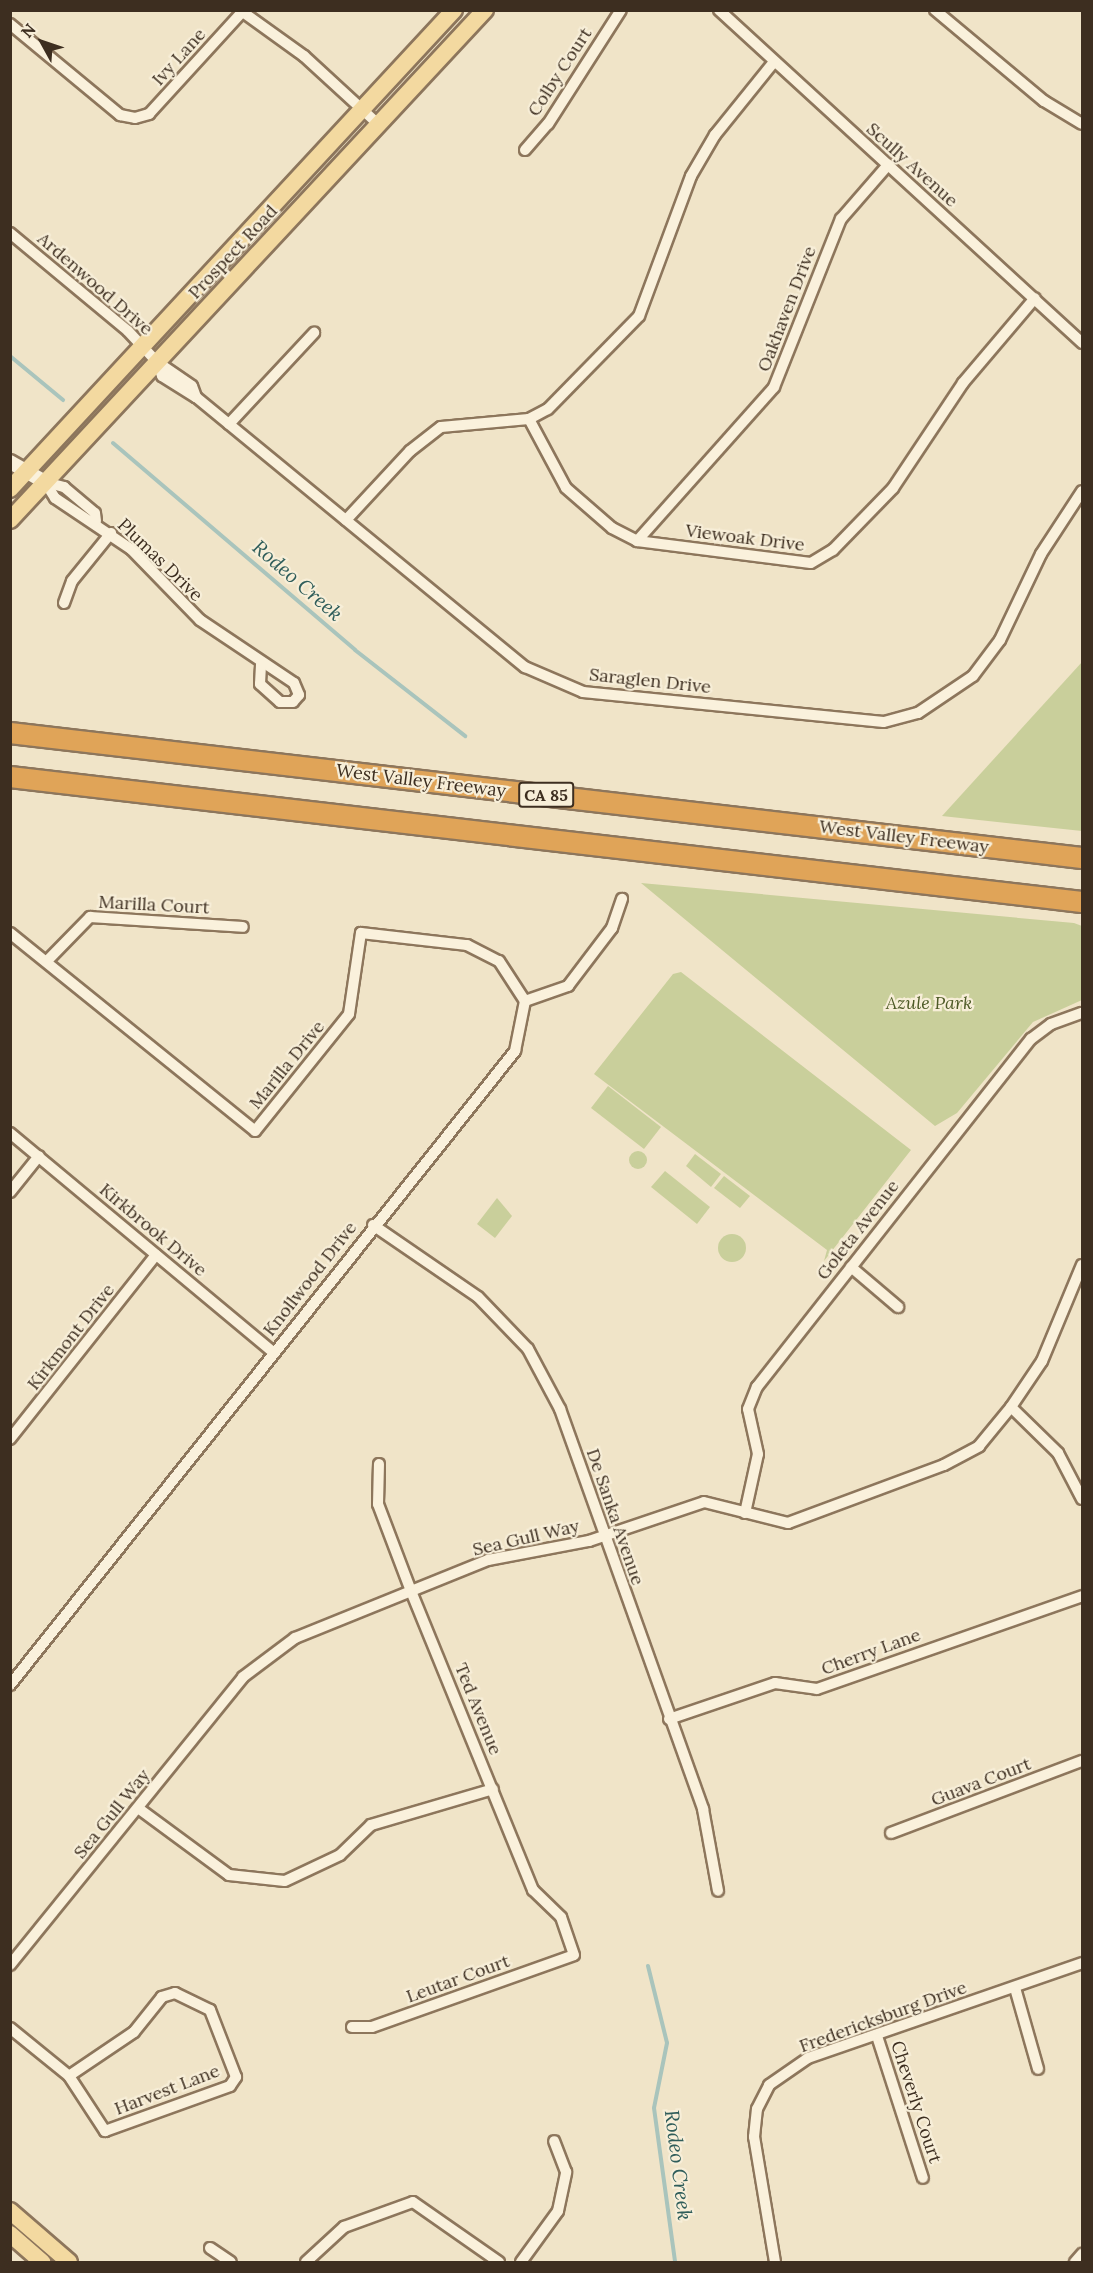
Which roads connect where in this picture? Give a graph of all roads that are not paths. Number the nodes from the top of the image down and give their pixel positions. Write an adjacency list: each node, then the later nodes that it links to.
1 (454, 10): 9 (main road, Prospect Road)
2 (485, 10): 10 (main road, Prospect Road)
3 (621, 10): 12 (street, Colby Court)
4 (719, 10): 8 (street, Scully Avenue)
5 (935, 10): 11 (street)
6 (242, 11): 7 (street, Ivy Lane); 9 (street)
7 (10, 24)
8 (774, 62): 13 (street, Scully Avenue); 20 (street)
9 (362, 109): 10 (street); 18 (main road, Prospect Road)
10 (378, 124): 19 (main road, Prospect Road)
11 (1083, 124)
12 (525, 150)
13 (888, 165): 15 (street, Scully Avenue); 30 (street, Oakhaven Drive)
14 (10, 232): 18 (street, Ardenwood Drive)
15 (1035, 298): 17 (street, Scully Avenue); 30 (street, Viewoak Drive)
16 (314, 333): 21 (street)
17 (1083, 344)
18 (142, 346): 19 (street, Ardenwood Drive); 23 (main road, Prospect Road)
19 (157, 362): 21 (street, Saraglen Drive); 24 (main road, Prospect Road)
20 (530, 419): 28 (street); 30 (street, Viewoak Drive)
21 (229, 424): 28 (street, Saraglen Drive)
22 (10, 462): 23 (street)
23 (26, 471): 24 (street); 25 (main road, Prospect Road)
24 (45, 482): 27 (main road, Prospect Road); 29 (street, Plumas Drive)
25 (10, 489)
26 (1083, 491): 28 (street, Saraglen Drive)
27 (10, 520)
28 (346, 520)
29 (111, 533): 31 (street); 32 (street, Plumas Drive)
30 (637, 541)
31 (64, 603)
32 (261, 663)
33 (10, 733): 35 (highway, West Valley Freeway / CA 85)
34 (10, 777): 37 (highway)
35 (1083, 858)
36 (622, 900): 41 (street)
37 (1083, 902)
38 (243, 927): 40 (street, Marilla Court)
39 (10, 933): 40 (street, Marilla Drive)
40 (46, 961): 41 (street, Marilla Drive)
41 (525, 1001): 46 (street, Knollwood Drive)
42 (1083, 1013): 48 (street, Goleta Avenue)
43 (10, 1133): 44 (street, Kirkbrook Drive)
44 (39, 1156): 45 (street); 47 (street, Kirkbrook Drive)
45 (10, 1192)
46 (373, 1225): 51 (street, Knollwood Drive); 57 (street, De Sanka Avenue)
47 (156, 1255): 51 (street, Kirkbrook Drive); 53 (street, Kirkmont Drive)
48 (851, 1267): 50 (street); 56 (street, Goleta Avenue)
49 (1081, 1272): 52 (street, Sea Gull Way)
50 (898, 1307)
51 (274, 1353): 60 (street, Knollwood Drive)
52 (1011, 1407): 55 (street); 56 (street, Sea Gull Way)
53 (10, 1439)
54 (379, 1464): 58 (street, Ted Avenue)
55 (1083, 1499)
56 (746, 1512): 57 (street, Sea Gull Way)
57 (603, 1537): 58 (street, Sea Gull Way); 61 (street, De Sanka Avenue)
58 (411, 1591): 63 (street, Ted Avenue); 64 (street, Sea Gull Way)
59 (1083, 1596): 61 (street, Cherry Lane)
60 (10, 1685)
61 (669, 1719): 66 (street, De Sanka Avenue)
62 (1083, 1761): 65 (street, Guava Court)
63 (493, 1789): 64 (street); 67 (street, Ted Avenue)
64 (138, 1808): 69 (street, Sea Gull Way)
65 (891, 1833)
66 (718, 1891)
67 (574, 1955): 71 (street, Leutar Court)
68 (1083, 1963): 70 (street, Fredericksburg Drive)
69 (10, 1965)
70 (1015, 1988): 73 (street, Fredericksburg Drive); 74 (street)
71 (351, 2027)
72 (10, 2028): 75 (street, Harvest Lane)
73 (877, 2036): 77 (street, Cheverly Court); 88 (street, Fredericksburg Drive)
74 (1038, 2069)
75 (69, 2076): 75 (street, Harvest Lane)
76 (554, 2141): 87 (street)
77 (923, 2178)
78 (10, 2211): 83 (main road)
79 (10, 2235): 82 (main road)
80 (210, 2248): 84 (street)
81 (1083, 2254): 89 (street)
82 (42, 2262)
83 (69, 2262)
84 (231, 2262)
85 (306, 2262): 86 (street)
86 (499, 2262)
87 (521, 2262)
88 (775, 2262)
89 (1075, 2262)

